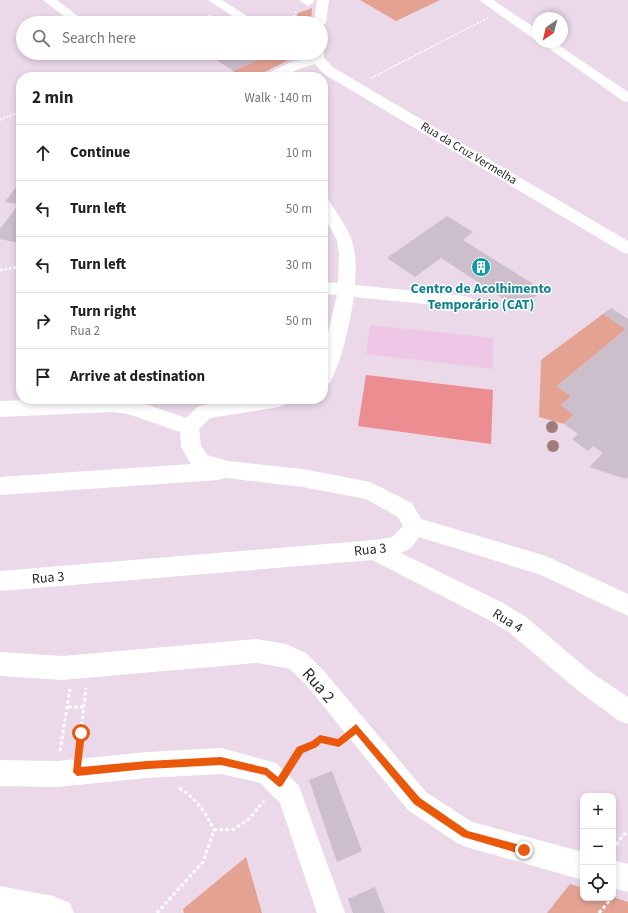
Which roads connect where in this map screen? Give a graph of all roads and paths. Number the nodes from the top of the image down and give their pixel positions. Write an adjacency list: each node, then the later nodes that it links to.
1 (49, 0): 6 (street)
2 (214, 0): 7 (street)
3 (323, 0): 8 (street)
4 (489, 1): 5 (street)
5 (502, 11): 9 (street); 14 (path)
6 (71, 16)
7 (240, 16)
8 (321, 16)
9 (532, 32)
10 (555, 48): 15 (street)
11 (308, 60): 13 (street)
12 (321, 60): 14 (street, Rua da Cruz Vermelha)
13 (281, 72)
14 (355, 86): 19 (street, Rua da Cruz Vermelha)
15 (628, 98)
16 (16, 114): 17 (path)
17 (0, 120)
18 (328, 211): 22 (street)
19 (628, 248)
20 (16, 268): 21 (path)
21 (0, 270)
22 (347, 283): 23 (street); 24 (street); 25 (street)
23 (328, 287)
24 (466, 302)
25 (328, 367)
26 (243, 404): 28 (street)
27 (0, 409): 28 (street)
28 (189, 427): 29 (street)
29 (228, 470): 30 (street); 31 (street)
30 (0, 486)
31 (414, 526): 32 (street, Rua 3); 34 (street)
32 (374, 550): 33 (street, Rua 3); 39 (street, Rua 4)
33 (0, 581)
34 (628, 606)
35 (0, 664): 36 (street, Rua 2)
36 (81, 666): 37 (path); 38 (path); 40 (street, Rua 2)
37 (68, 707): 38 (path); 42 (path)
38 (83, 707): 42 (path)
39 (628, 712)
40 (356, 728): 43 (path); 48 (street, Rua 2)
41 (0, 773): 42 (street)
42 (67, 773): 43 (street)
43 (279, 783): 45 (path); 55 (street)
44 (175, 786): 45 (path)
45 (214, 830): 54 (path)
46 (628, 833): 47 (path)
47 (616, 846)
48 (580, 865)
49 (616, 875): 50 (street)
50 (628, 878)
51 (0, 900): 53 (street)
52 (609, 901): 56 (path)
53 (60, 913)
54 (157, 913)
55 (331, 913)
56 (599, 913)

